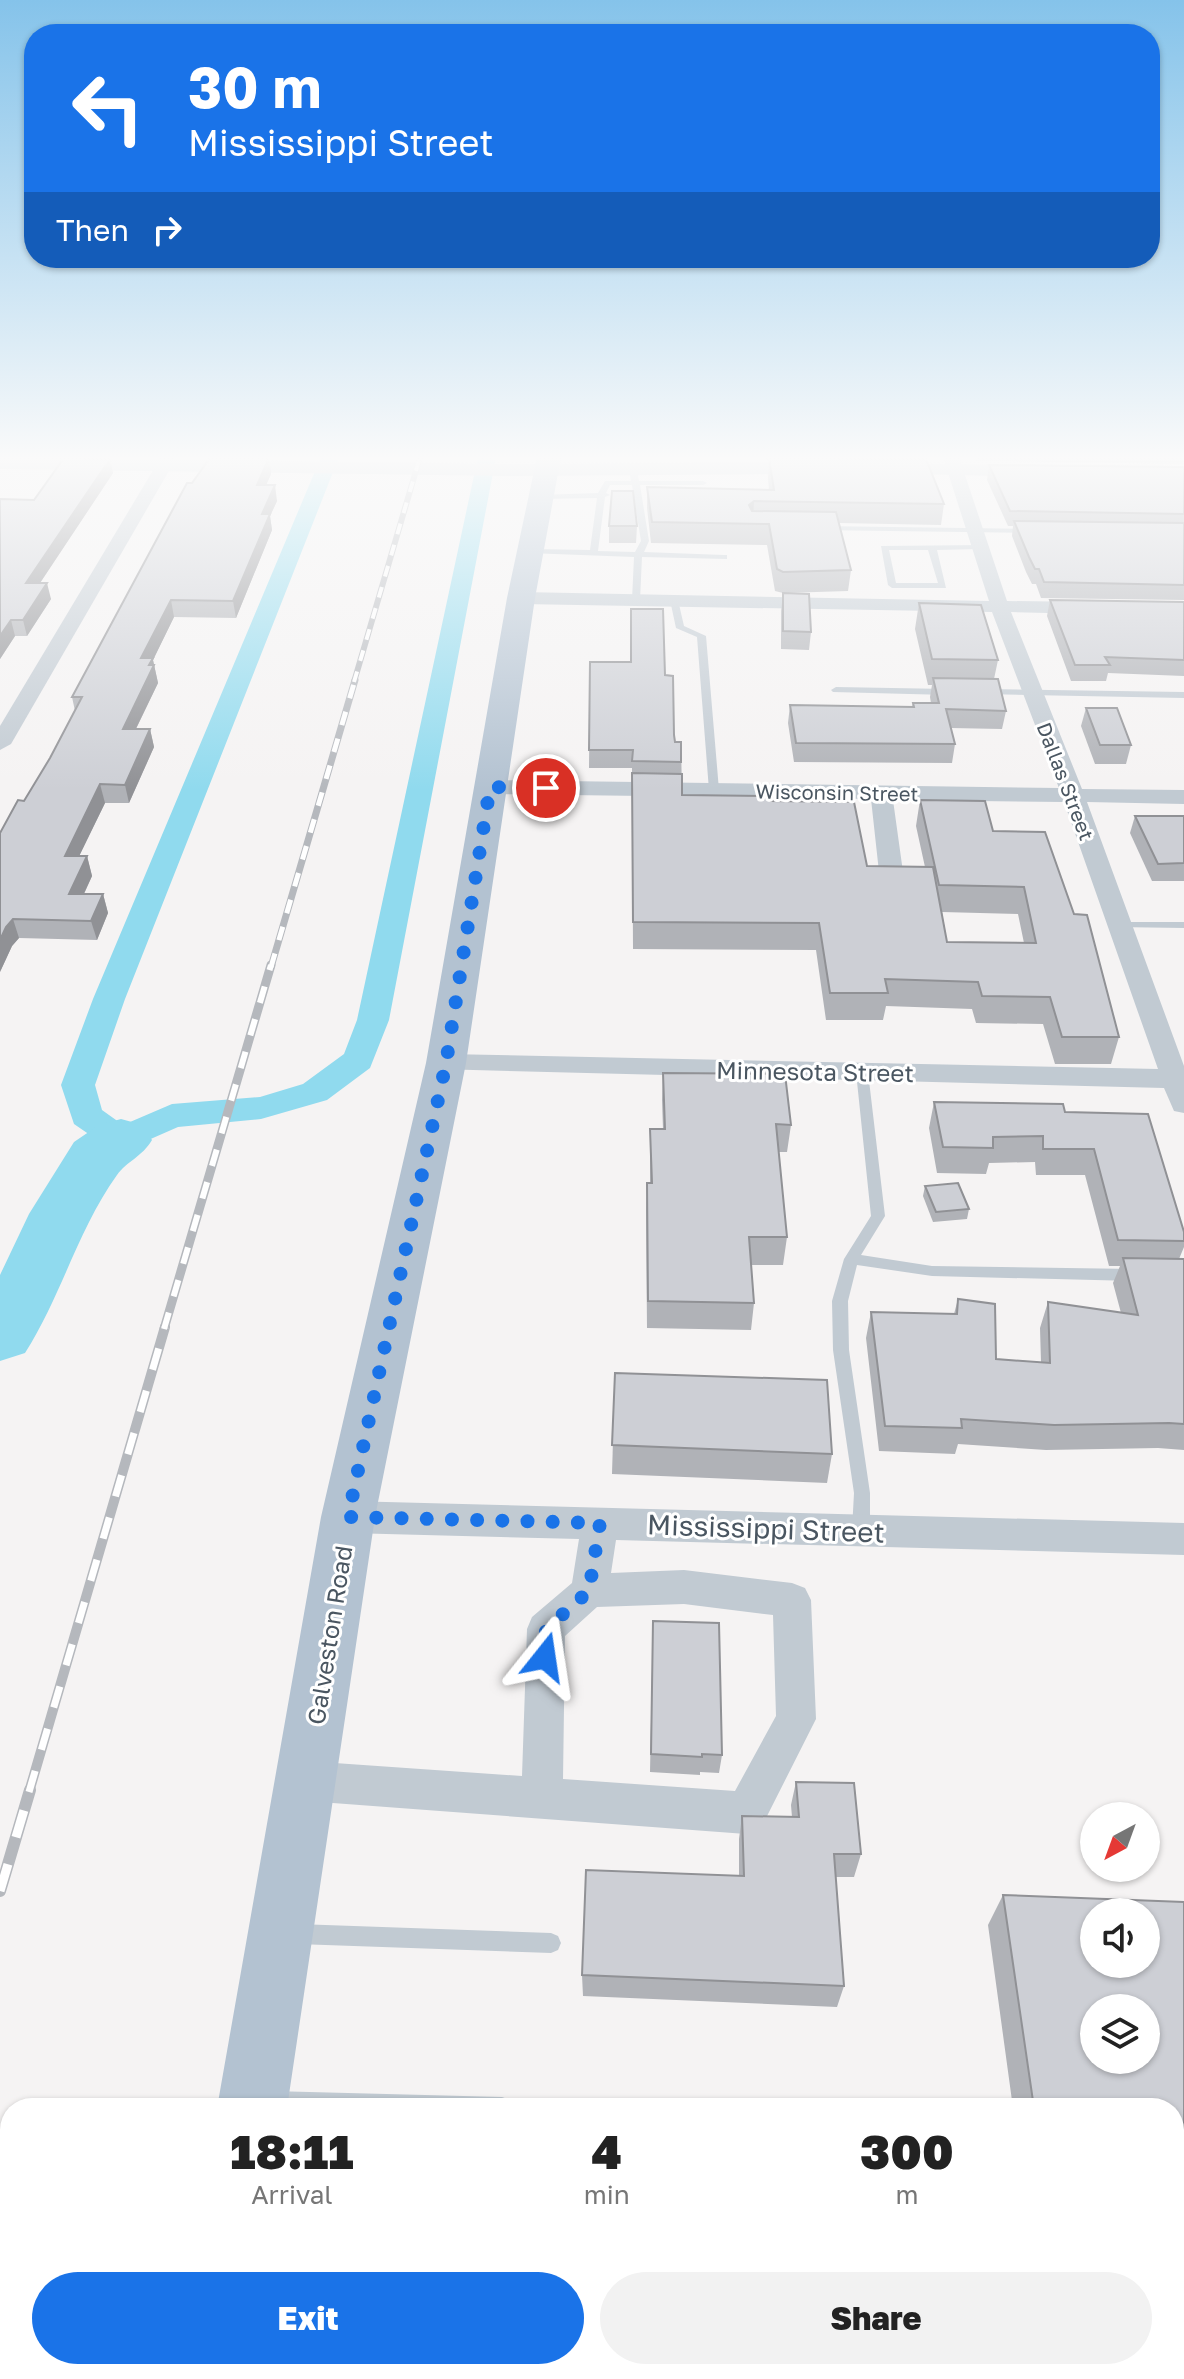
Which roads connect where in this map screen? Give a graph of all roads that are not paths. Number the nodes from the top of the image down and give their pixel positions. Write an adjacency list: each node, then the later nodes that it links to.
1 (104, 568): 17 (street)
2 (527, 568): 7 (main road, Galveston Road)
3 (637, 568): 8 (lane)
4 (888, 568): 5 (lane)
5 (938, 568)
6 (987, 568): 10 (street, Dallas Street)
7 (521, 598): 8 (street); 18 (main road, Galveston Road)
8 (636, 600): 9 (street)
9 (674, 600): 10 (street); 19 (lane)
10 (1000, 607): 11 (street); 15 (street, Dallas Street)
11 (1107, 608)
12 (836, 690): 13 (lane)
13 (957, 692)
14 (973, 692): 15 (lane)
15 (1033, 693): 16 (lane); 21 (street, Dallas Street)
16 (1184, 695)
17 (0, 744)
18 (490, 787): 19 (street, Wisconsin Street); 26 (main road, Galveston Road)
19 (714, 790): 20 (street, Wisconsin Street)
20 (881, 792): 21 (street, Wisconsin Street); 23 (street)
21 (1073, 795): 22 (street, Wisconsin Street); 24 (street, Dallas Street)
22 (1184, 797)
23 (891, 872)
24 (1119, 925): 25 (lane); 28 (street, Dallas Street)
25 (1184, 925)
26 (446, 1063): 27 (street, Minnesota Street); 31 (main road, Galveston Road)
27 (862, 1072): 28 (street, Minnesota Street); 29 (lane)
28 (1181, 1088)
29 (851, 1259): 30 (lane); 33 (lane)
30 (1152, 1275)
31 (348, 1517): 32 (street, Mississippi Street); 36 (main road, Galveston Road)
32 (600, 1523): 33 (street, Mississippi Street); 35 (street)
33 (861, 1531): 34 (street, Mississippi Street)
34 (1184, 1539)
35 (589, 1591): 37 (street); 37 (street)
36 (306, 1781): 37 (street); 38 (main road, Galveston Road)
37 (542, 1797)
38 (281, 1933): 39 (lane); 40 (main road, Galveston Road)
39 (551, 1943)
40 (254, 2098)

